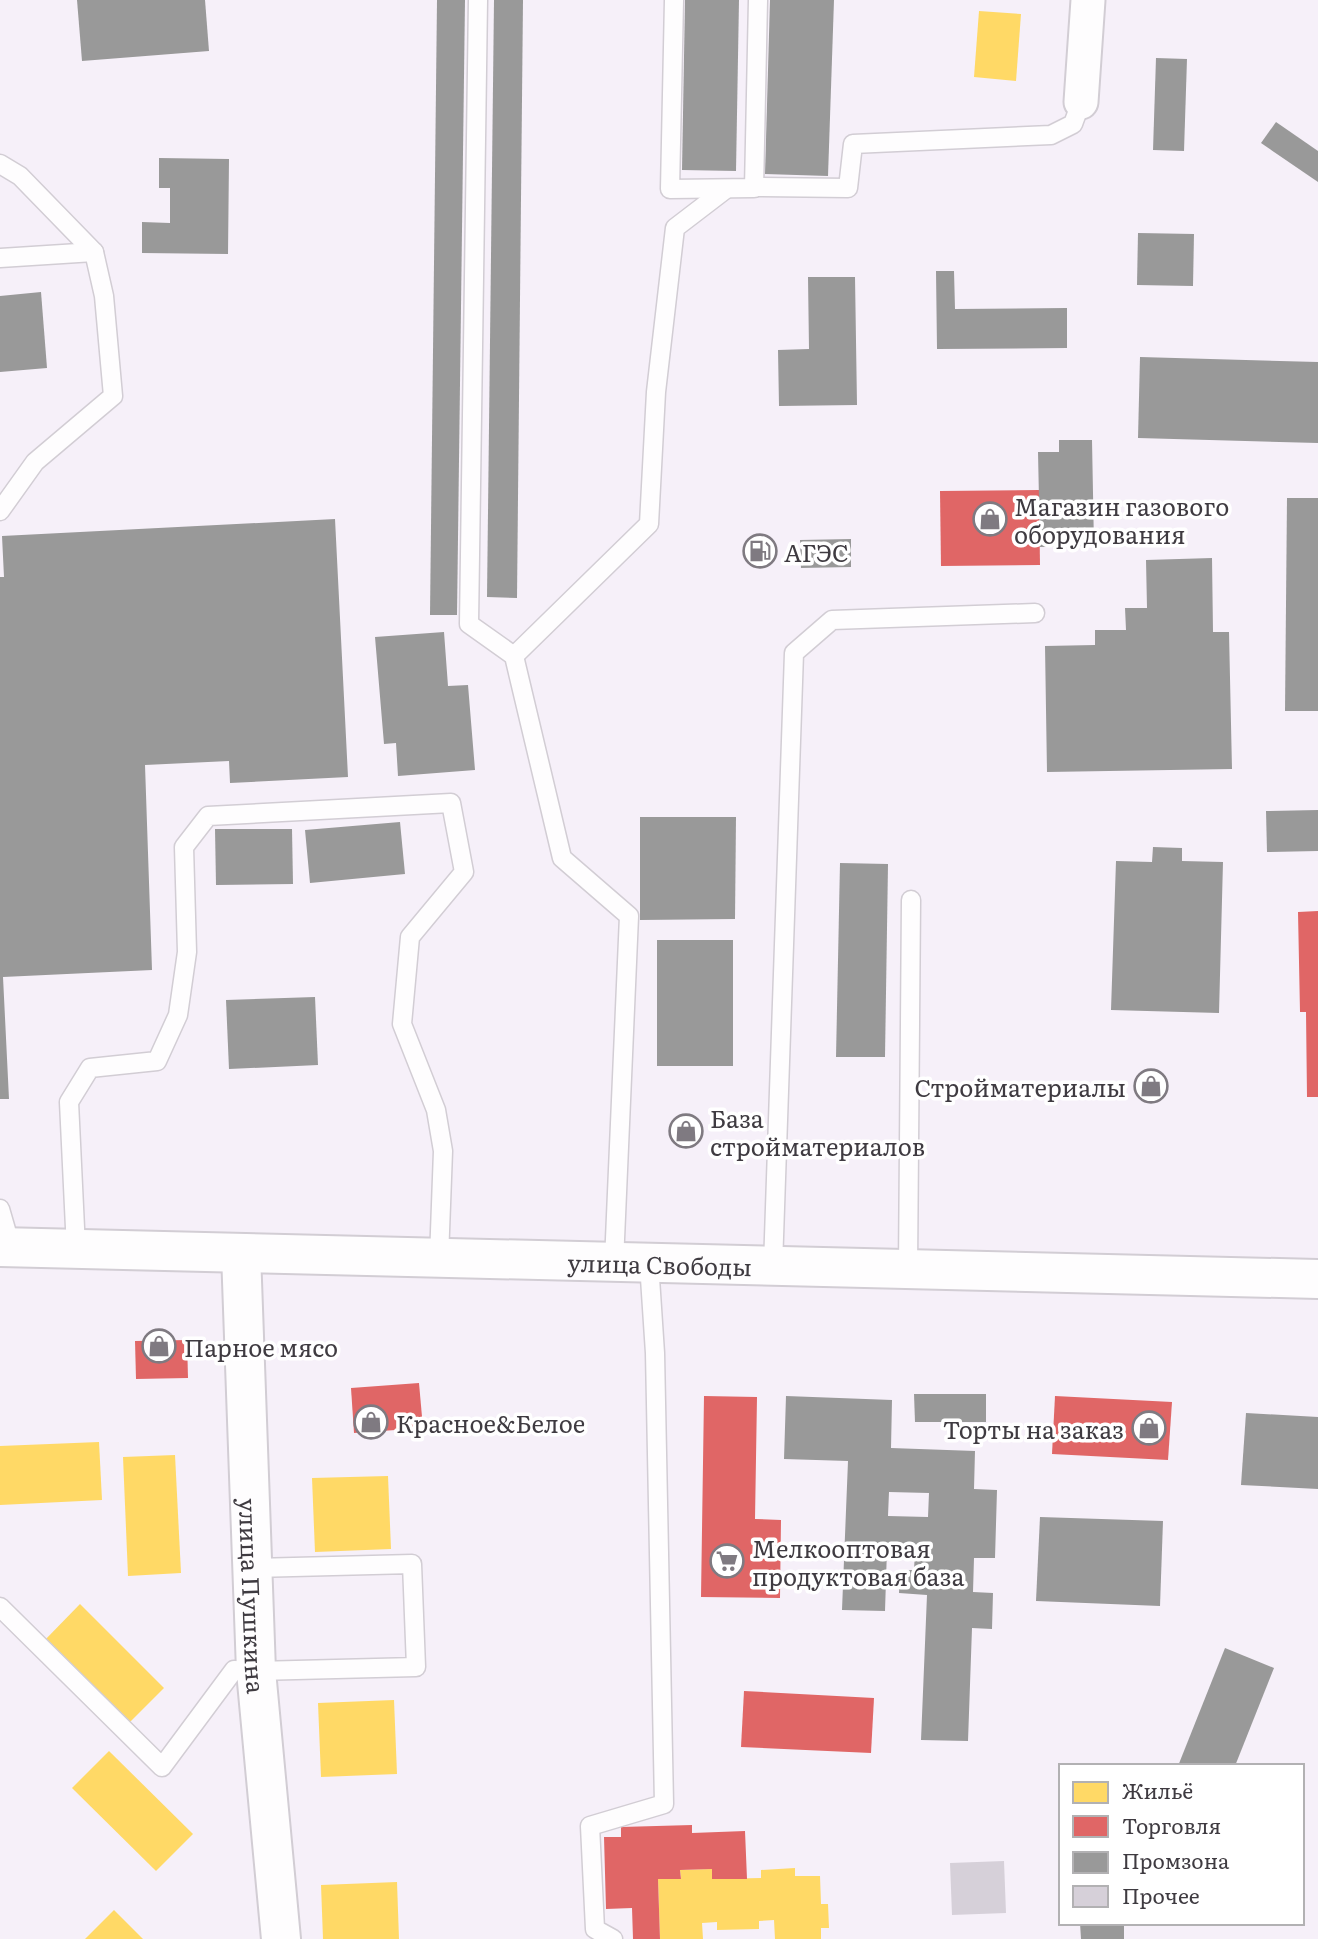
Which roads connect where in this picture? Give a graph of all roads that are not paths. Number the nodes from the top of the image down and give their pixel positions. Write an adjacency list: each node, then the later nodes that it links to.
1 (478, 0): 14 (lane)
2 (674, 0): 8 (lane)
3 (758, 0): 7 (lane)
4 (1088, 0): 5 (street)
5 (1081, 102): 7 (lane)
6 (0, 164): 9 (lane)
7 (754, 187): 8 (lane)
8 (726, 188): 14 (lane)
9 (94, 252): 10 (lane); 11 (lane)
10 (0, 258)
11 (7, 487): 12 (lane)
12 (0, 511)
13 (1035, 613): 22 (lane)
14 (514, 656): 21 (lane)
15 (911, 900): 23 (lane)
16 (0, 1209): 17 (lane)
17 (6, 1247): 18 (main road, улица Свободы)
18 (76, 1249): 19 (main road, улица Свободы); 20 (lane)
19 (241, 1253): 20 (main road, улица Свободы); 25 (main road, улица Пушкина)
20 (439, 1258): 21 (main road, улица Свободы)
21 (631, 1263): 22 (main road, улица Свободы); 29 (lane)
22 (773, 1266): 23 (main road, улица Свободы)
23 (908, 1269): 24 (main road, улица Свободы)
24 (1318, 1279)
25 (251, 1568): 27 (main road, улица Пушкина); 27 (lane)
26 (0, 1609): 27 (lane)
27 (256, 1671): 28 (main road, улица Пушкина)
28 (281, 1939)
29 (613, 1939)

